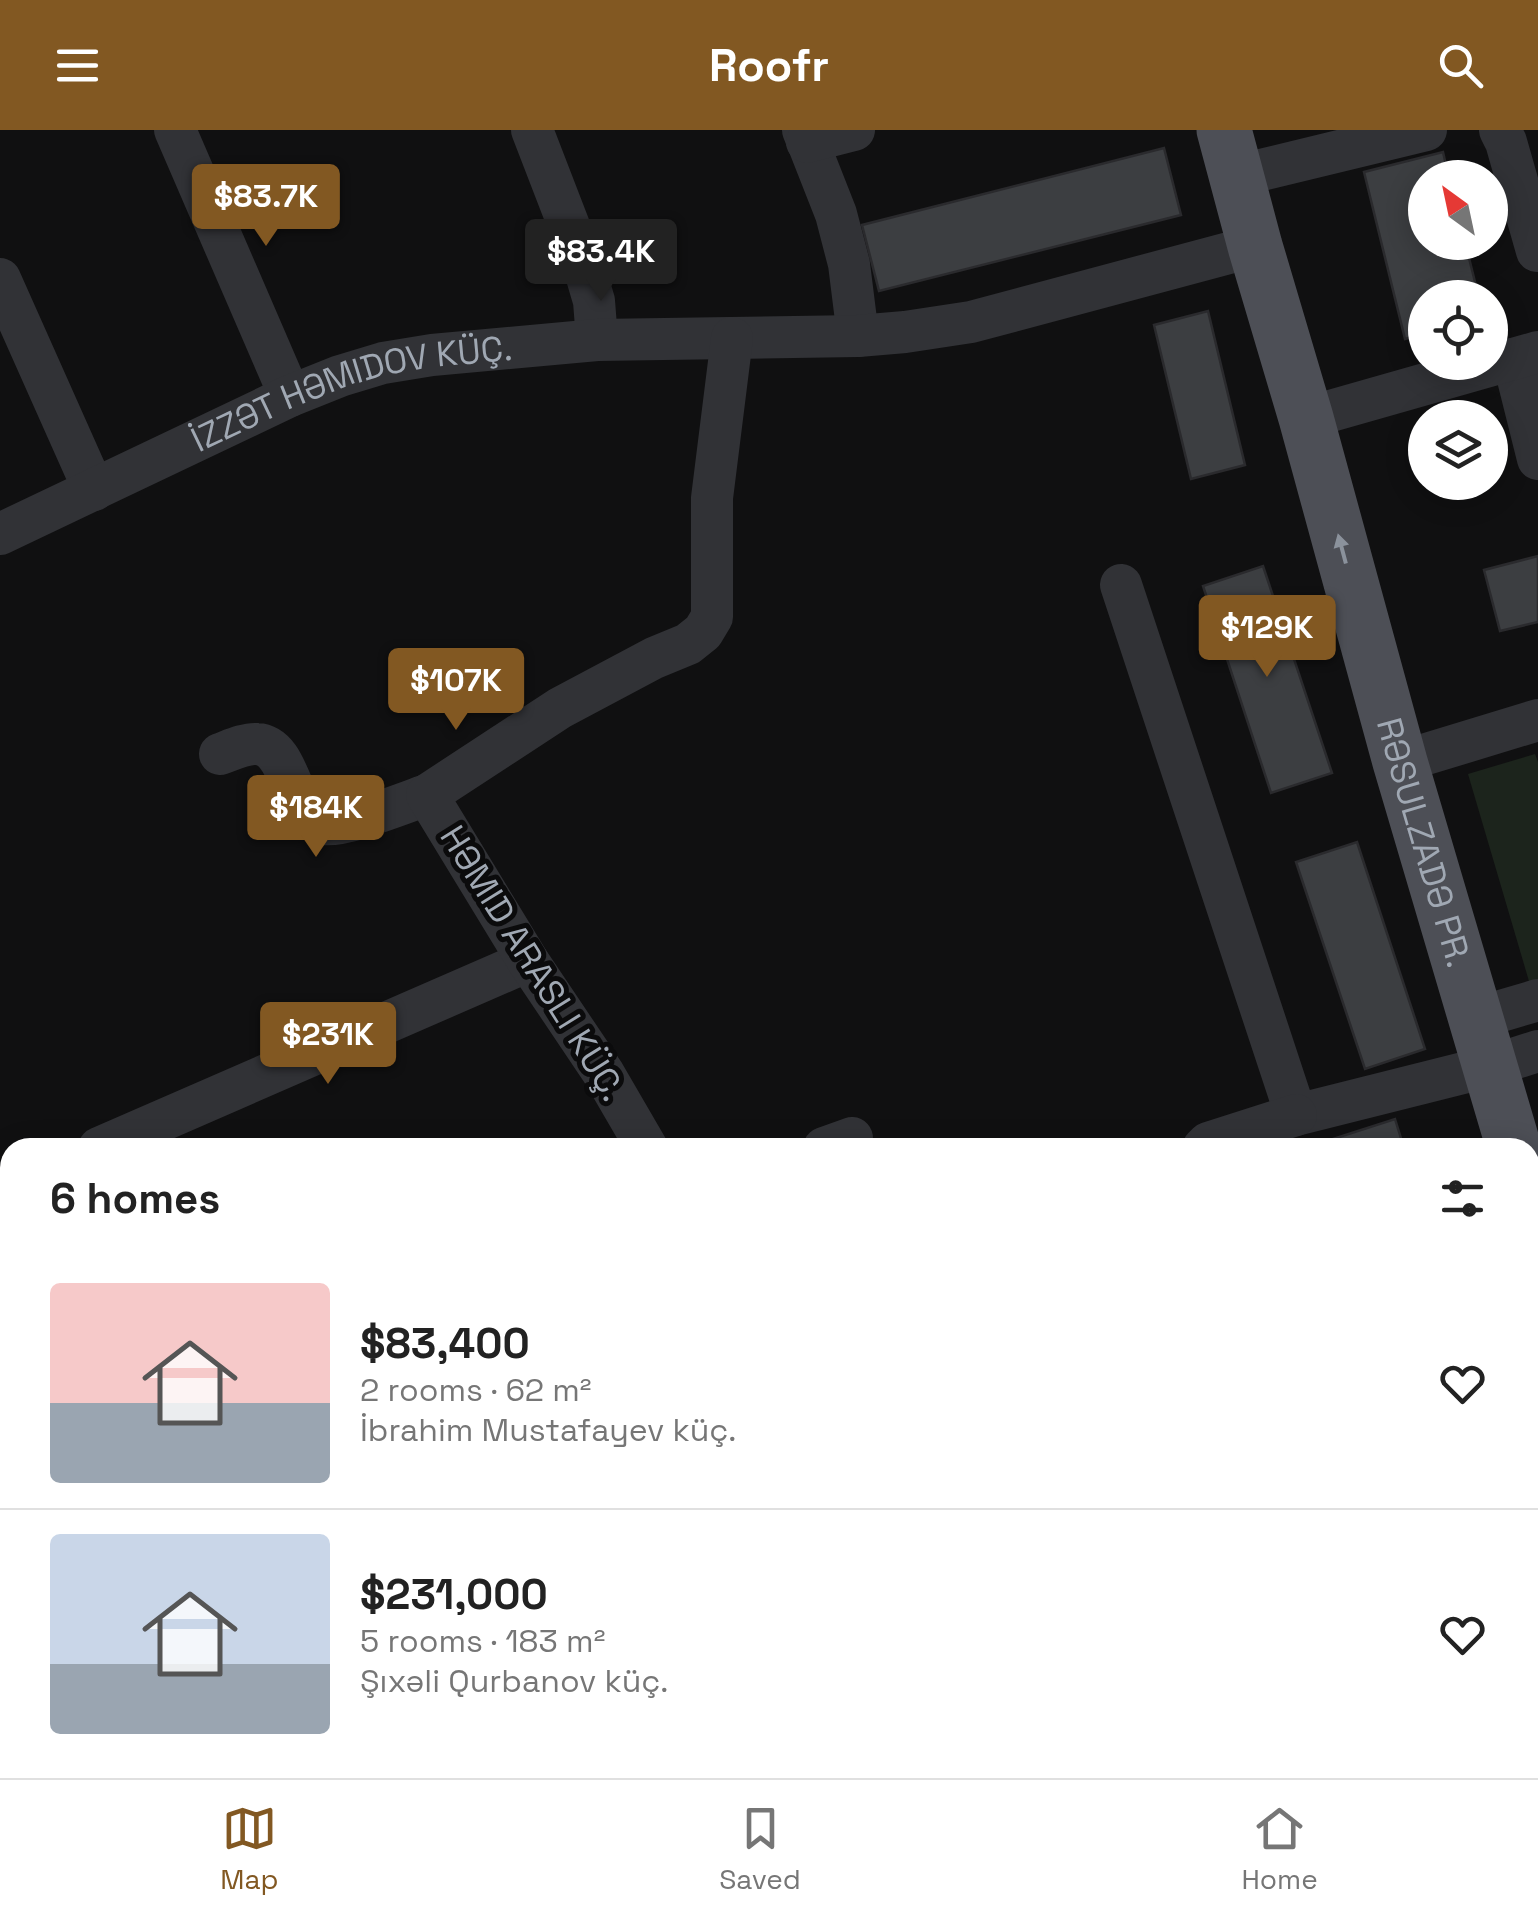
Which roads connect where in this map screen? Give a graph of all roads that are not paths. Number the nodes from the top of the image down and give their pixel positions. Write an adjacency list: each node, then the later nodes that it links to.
1 (175, 130): 15 (street)
2 (532, 130): 13 (street)
3 (854, 130): 6 (street)
4 (1426, 130): 7 (street)
5 (1500, 130): 9 (street)
6 (805, 136): 11 (street)
7 (1230, 153): 8 (main road, RƏSULZADƏ PR.)
8 (1254, 246): 11 (street, İZZƏT HƏMIDOV KÜÇ.); 16 (main road, RƏSULZADƏ PR.)
9 (1537, 251)
10 (0, 279): 18 (street)
11 (858, 336): 12 (street, İZZƏT HƏMIDOV KÜÇ.)
12 (732, 338): 13 (street, İZZƏT HƏMIDOV KÜÇ.); 24 (street)
13 (597, 340): 15 (street, İZZƏT HƏMIDOV KÜÇ.)
14 (1525, 355): 16 (street); 17 (street)
15 (290, 396): 18 (street, İZZƏT HƏMIDOV KÜÇ.)
16 (1306, 418): 23 (main road, RƏSULZADƏ PR., one-way to 16)
17 (1538, 458)
18 (94, 490): 19 (street, İZZƏT HƏMIDOV KÜÇ.)
19 (0, 534)
20 (1121, 586): 28 (street)
21 (1538, 720): 23 (street)
22 (220, 754): 24 (street)
23 (1400, 762): 27 (main road, RƏSULZADƏ PR.)
24 (428, 795): 25 (street)
25 (528, 961): 29 (street); 30 (street)
26 (1538, 1000): 27 (street)
27 (1502, 1045): 28 (street); 32 (main road, RƏSULZADƏ PR.)
28 (1296, 1116): 31 (street)
29 (123, 1138)
30 (640, 1138)
31 (1224, 1138)
32 (1513, 1138)

